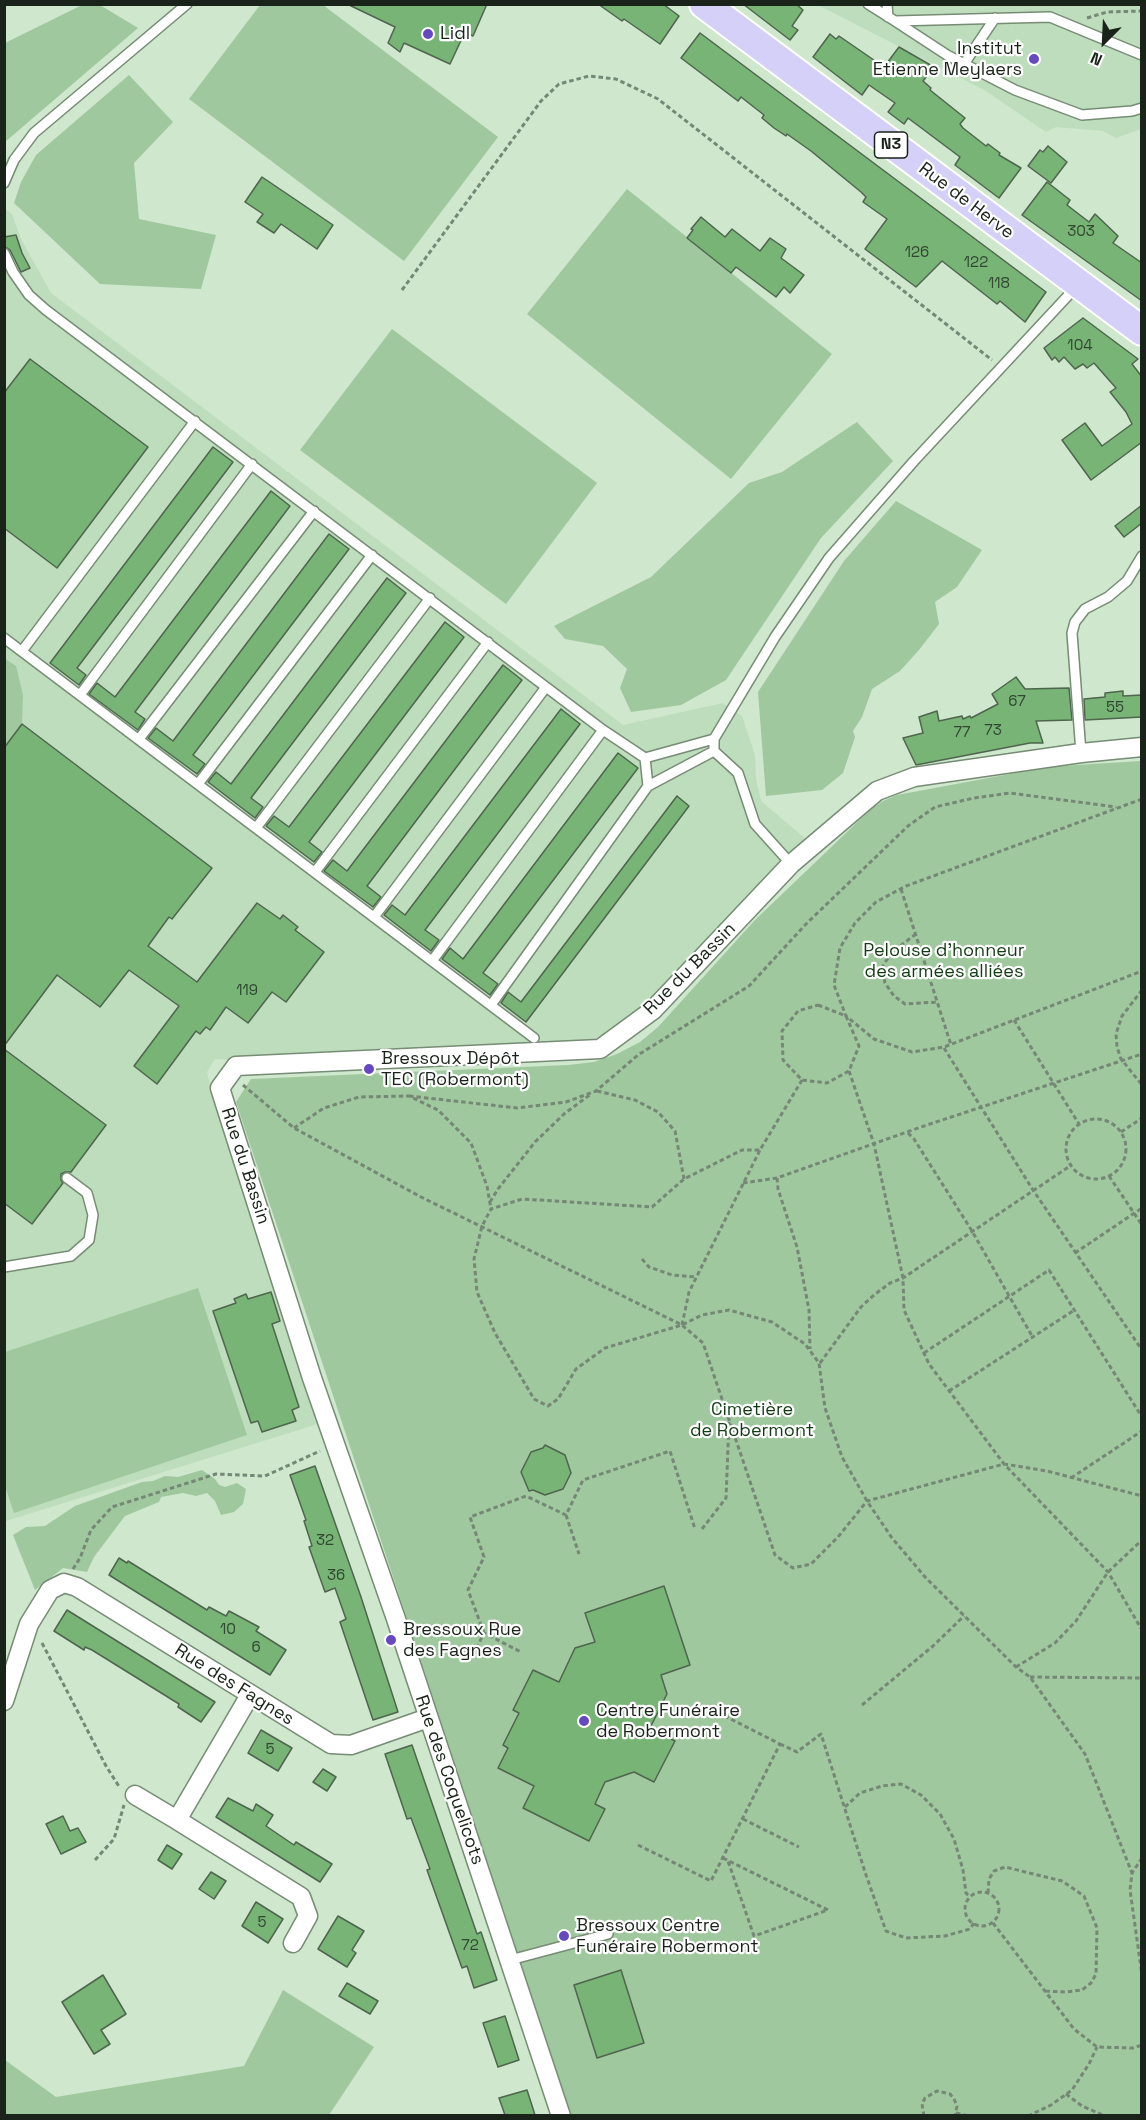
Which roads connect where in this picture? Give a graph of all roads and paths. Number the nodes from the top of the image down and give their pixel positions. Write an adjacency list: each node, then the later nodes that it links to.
1 (186, 4): 12 (lane)
2 (704, 4): 14 (main road, Rue de Herve / N3)
3 (868, 4): 7 (lane)
4 (887, 4): 7 (lane)
5 (1142, 11): 8 (path)
6 (995, 18): 7 (lane); 8 (lane); 10 (lane)
7 (892, 19): 10 (lane)
8 (1079, 29): 9 (lane)
9 (1142, 56)
10 (964, 64): 11 (lane)
11 (1142, 108)
12 (4, 183)
13 (4, 253): 18 (lane)
14 (1078, 285): 16 (main road, Rue de Herve / N3); 17 (lane)
15 (402, 290): 17 (path)
16 (1142, 331)
17 (1000, 366): 30 (lane)
18 (195, 421): 19 (lane); 26 (lane)
19 (252, 464): 20 (lane); 28 (lane)
20 (314, 511): 21 (lane); 31 (lane)
21 (372, 555): 23 (lane); 36 (lane)
22 (1142, 556): 34 (lane)
23 (430, 598): 25 (lane); 40 (lane)
24 (4, 638): 26 (lane)
25 (488, 642): 27 (lane); 42 (lane)
26 (22, 651): 28 (lane)
27 (546, 687): 29 (lane); 44 (lane)
28 (80, 695): 31 (lane)
29 (603, 730): 35 (lane); 46 (lane)
30 (714, 739): 33 (lane); 35 (lane)
31 (139, 740): 36 (lane)
32 (1142, 747): 34 (street, Rue du Bassin)
33 (714, 751): 37 (lane); 41 (lane)
34 (1082, 753): 41 (street, Rue du Bassin)
35 (645, 758): 37 (lane)
36 (198, 784): 40 (lane)
37 (648, 786): 50 (lane)
38 (1142, 799): 39 (path)
39 (1116, 807): 43 (path); 63 (path)
40 (256, 828): 42 (lane)
41 (791, 864): 59 (street, Rue du Bassin)
42 (315, 872): 44 (lane)
43 (901, 889): 45 (path); 51 (path)
44 (374, 916): 46 (lane)
45 (916, 934): 49 (path); 49 (path)
46 (432, 961): 50 (lane)
47 (1142, 971): 52 (path)
48 (1142, 990): 57 (path)
49 (938, 1002): 54 (path)
50 (491, 1005): 53 (lane)
51 (846, 1016): 55 (path); 58 (path); 60 (path)
52 (1014, 1020): 54 (path); 61 (path)
53 (534, 1038)
54 (951, 1045): 55 (path)
55 (944, 1047): 65 (path)
56 (1142, 1054): 57 (path)
57 (1121, 1059): 61 (path); 62 (path)
58 (849, 1071): 60 (path); 71 (path)
59 (230, 1074): 68 (path); 105 (street, Rue du Bassin)
60 (802, 1080): 72 (path)
61 (1053, 1083): 65 (path); 67 (path)
62 (1142, 1085)
63 (596, 1091): 64 (path); 77 (path); 80 (path)
64 (409, 1096): 68 (path); 80 (path)
65 (982, 1108): 69 (path); 79 (path)
66 (1142, 1118): 70 (path)
67 (1079, 1124): 70 (path); 73 (path)
68 (294, 1128): 85 (path)
69 (908, 1132): 71 (path); 86 (path)
70 (1121, 1132): 74 (path)
71 (874, 1144): 76 (path); 91 (path)
72 (760, 1150): 77 (path); 78 (path)
73 (1070, 1166): 74 (path); 79 (path)
74 (1109, 1176): 83 (path)
75 (67, 1178): 89 (lane)
76 (777, 1178): 78 (path); 98 (path)
77 (684, 1179): 82 (path)
78 (743, 1183): 90 (path)
79 (1033, 1190): 86 (path); 87 (path)
80 (490, 1202): 82 (path)
81 (1142, 1208): 83 (path)
82 (492, 1209): 85 (path)
83 (1134, 1213): 84 (path); 87 (path)
84 (1142, 1225)
85 (482, 1226): 94 (path); 94 (path)
86 (972, 1231): 91 (path); 92 (path)
87 (1075, 1253): 96 (path)
88 (642, 1259): 90 (path)
89 (4, 1267)
90 (696, 1277): 94 (path)
91 (903, 1278): 99 (path); 100 (path)
92 (1008, 1295): 93 (path); 95 (path); 99 (path)
93 (1073, 1311): 95 (path); 102 (path)
94 (682, 1325): 98 (path); 103 (path)
95 (1032, 1336): 101 (path)
96 (1140, 1343): 97 (path)
97 (1142, 1350)
98 (810, 1351): 100 (path)
99 (924, 1353): 101 (path)
100 (819, 1363): 109 (path)
101 (949, 1391): 106 (path)
102 (1142, 1417)
103 (729, 1421): 109 (path); 112 (path)
104 (1142, 1431): 107 (path)
105 (335, 1445): 116 (path); 130 (street, Rue des Coquelicots)
106 (1004, 1464): 107 (path); 109 (path); 115 (path)
107 (1071, 1478): 108 (path)
108 (1142, 1496)
109 (867, 1501): 117 (path)
110 (566, 1515): 111 (path); 114 (path); 120 (path)
111 (695, 1529)
112 (702, 1529)
113 (1142, 1540): 115 (path)
114 (579, 1554)
115 (1108, 1572): 119 (path); 123 (path)
116 (57, 1587): 118 (street); 126 (street, Rue des Fagnes)
117 (964, 1616): 123 (path); 128 (path)
118 (29, 1624): 127 (street); 132 (path)
119 (1142, 1630)
120 (484, 1633): 121 (path); 122 (path)
121 (521, 1652)
122 (472, 1655)
123 (1016, 1667): 124 (path)
124 (1030, 1677): 125 (path); 142 (path)
125 (1142, 1678)
126 (250, 1695): 130 (street, Rue des Fagnes); 135 (street)
127 (4, 1701)
128 (862, 1705)
129 (707, 1707): 131 (path)
130 (428, 1718): 149 (street, Rue des Coquelicots)
131 (780, 1744): 133 (path); 134 (path)
132 (130, 1796): 135 (street); 140 (path)
133 (845, 1808): 144 (path); 145 (path)
134 (743, 1819): 137 (path); 138 (path)
135 (177, 1820): 148 (street)
136 (638, 1845): 138 (path)
137 (799, 1847)
138 (723, 1858): 141 (path)
139 (1142, 1858): 142 (path)
140 (95, 1860)
141 (729, 1861): 141 (path)
142 (1132, 1873): 150 (path)
143 (988, 1893): 144 (path); 146 (path); 151 (path)
144 (970, 1897): 145 (path)
145 (974, 1923): 146 (path)
146 (993, 1923): 151 (path)
147 (608, 1934): 149 (lane)
148 (293, 1943)
149 (510, 1960): 156 (street, Rue des Coquelicots)
150 (1142, 1975)
151 (1044, 1990): 153 (path)
152 (1142, 2045): 153 (path)
153 (1097, 2047): 154 (path)
154 (1066, 2094): 159 (path); 160 (path)
155 (956, 2114): 157 (path); 158 (path)
156 (561, 2115)
157 (924, 2115)
158 (969, 2115)
159 (1028, 2115)
160 (1105, 2115)

